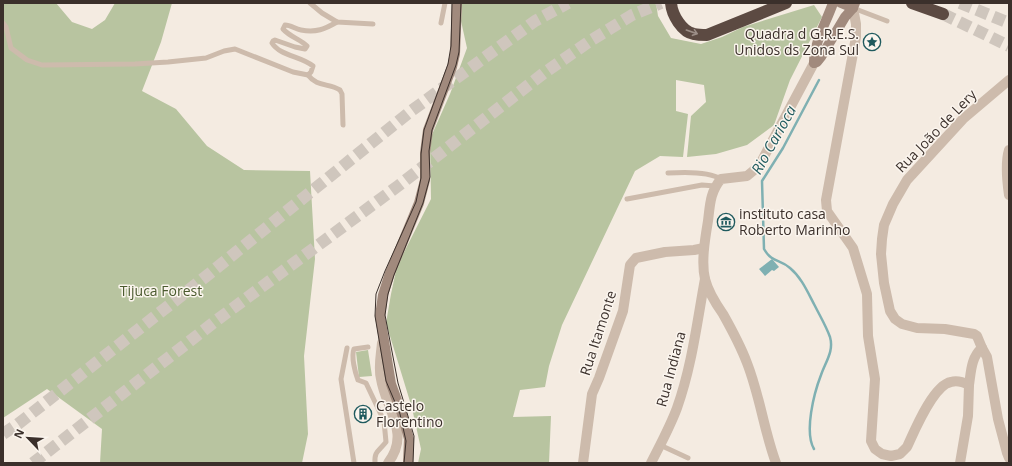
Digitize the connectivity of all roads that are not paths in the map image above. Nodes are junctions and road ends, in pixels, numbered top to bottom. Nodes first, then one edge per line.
1 (310, 3) edge
2 (445, 3) edge
3 (457, 3) edge
4 (671, 3) edge
5 (786, 3) edge
6 (842, 3) edge
7 (912, 3) edge
8 (854, 6) edge
9 (832, 7) edge
10 (943, 14) tunnel mouth
11 (845, 17) junction
12 (887, 21) dead end
13 (337, 22) junction
14 (3, 23) edge
15 (441, 23) dead end
16 (373, 24) dead end
17 (814, 63) junction
18 (308, 75) junction
19 (1009, 80) edge
20 (343, 125) dead end
21 (1009, 150) edge
22 (668, 173) dead end
23 (718, 182) junction
24 (1009, 195) edge
25 (627, 199) dead end
26 (704, 248) junction
27 (705, 279) junction
28 (383, 335) junction
29 (368, 347) dead end
30 (347, 348) dead end
31 (982, 348) junction
32 (969, 385) junction
33 (660, 445) junction
34 (688, 458) dead end
35 (1009, 458) edge
36 (354, 463) edge
37 (375, 463) edge
38 (388, 463) edge
39 (408, 463) edge
40 (583, 463) edge
41 (651, 463) edge
42 (776, 463) edge
43 (960, 463) edge

1 - 13 lane
2 - 15 lane
3 - 28 street
4 -> 5 highway
6 - 8 street
7 - 10 highway
8 - 11 street
8 - 12 lane
8 - 32 street
9 - 11 street
9 - 17 street
11 - 17 street
13 - 16 lane
13 - 18 lane
14 - 18 lane
17 - 23 street
18 - 20 lane
19 - 31 street, Rua João de Lery
21 - 24 street
22 - 23 lane
23 - 25 lane
23 - 26 street
26 - 27 street
26 - 40 street, Rua Itamonte
27 - 33 street, Rua Indiana
27 - 42 street
28 - 38 street
28 - 39 street
29 - 37 lane
30 - 36 lane
31 - 32 street
31 - 35 street
32 - 43 street
33 - 34 lane
33 - 41 street, Rua Indiana

